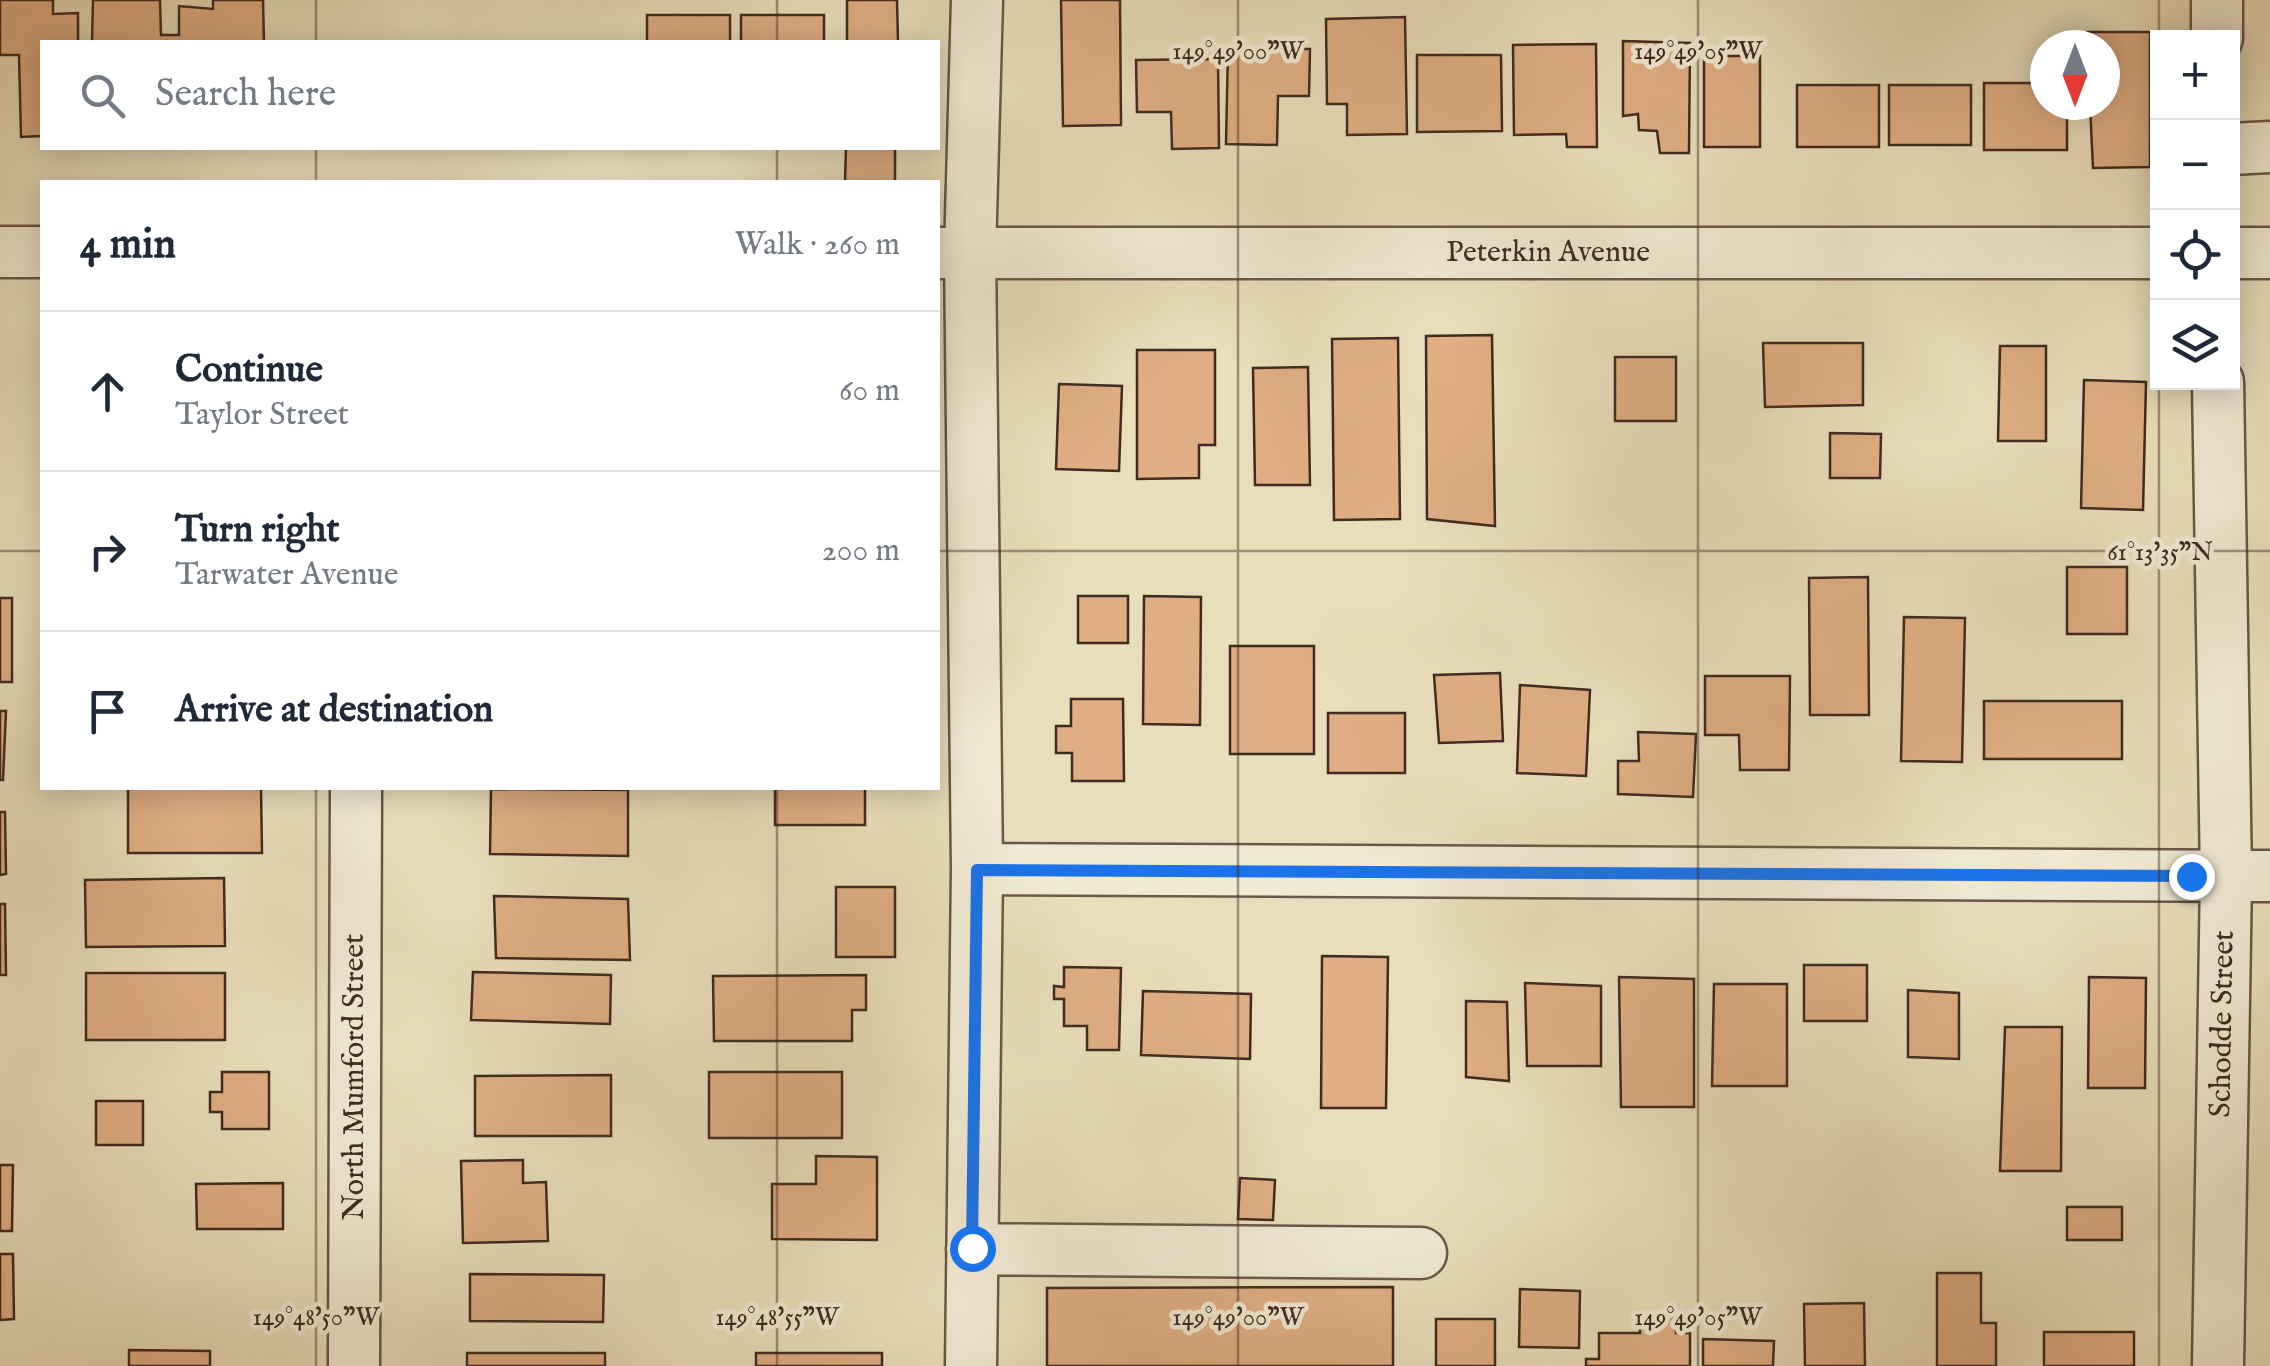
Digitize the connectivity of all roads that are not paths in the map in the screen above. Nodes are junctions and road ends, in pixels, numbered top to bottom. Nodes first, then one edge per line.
1 (977, 0) edge
2 (2217, 0) edge
3 (2216, 30) edge
4 (2270, 147) edge
5 (2240, 148) edge
6 (0, 252) edge
7 (40, 252) edge
8 (954, 253) edge
9 (2150, 254) edge
10 (2240, 254) edge
11 (2270, 254) edge
12 (2218, 390) edge
13 (356, 790) edge
14 (977, 870) junction
15 (2248, 876) edge
16 (972, 1248) junction
17 (1421, 1253) dead end
18 (354, 1366) edge
19 (971, 1366) edge
20 (2218, 1366) edge

1 - 8 street
2 - 3 street
4 - 5 street
6 - 7 street
8 - 9 street, Peterkin Avenue
8 - 14 street
10 - 11 street
12 - 15 street, Schodde Street
13 - 18 street, North Mumford Street
14 - 15 street
14 - 16 street
15 - 20 street, Schodde Street
16 - 17 street
16 - 19 street

